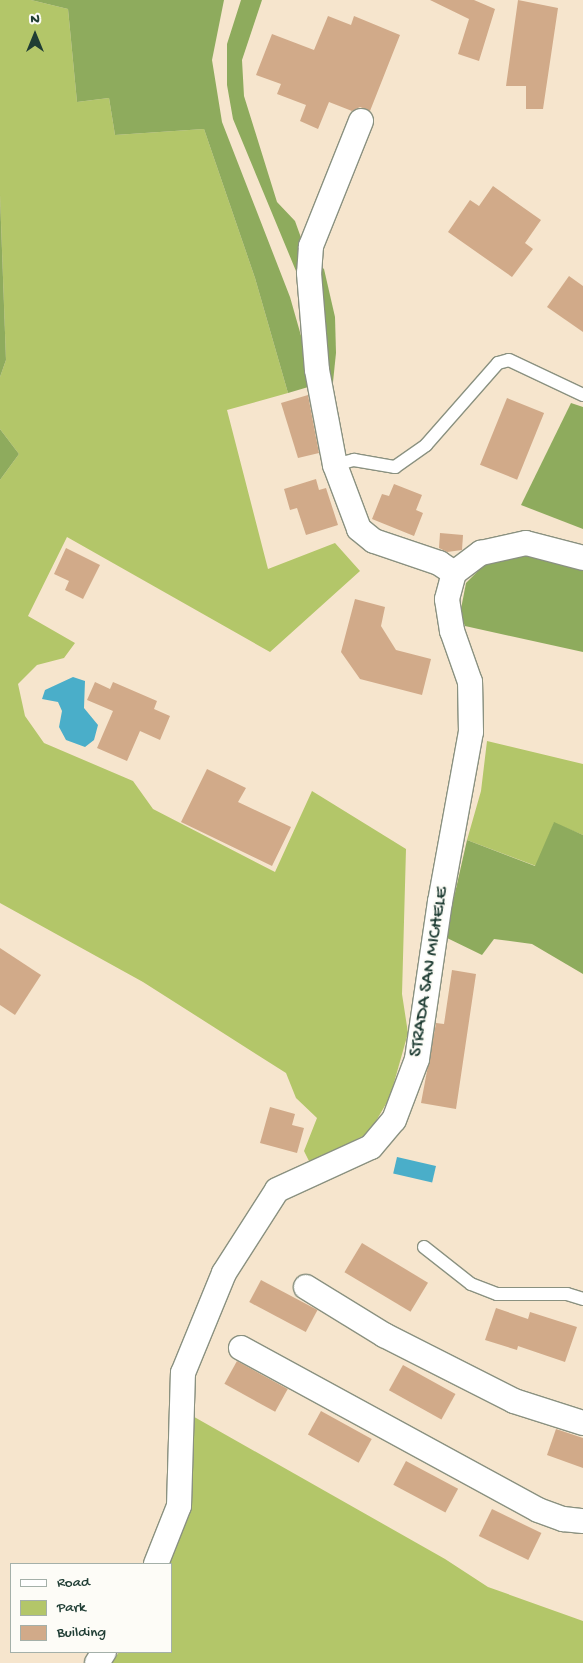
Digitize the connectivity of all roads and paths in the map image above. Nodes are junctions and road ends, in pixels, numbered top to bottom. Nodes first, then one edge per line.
1 (361, 121) dead end
2 (583, 395) edge
3 (335, 465) junction
4 (583, 558) edge
5 (454, 574) junction
6 (424, 1247) dead end
7 (306, 1287) dead end
8 (583, 1299) edge
9 (241, 1348) dead end
10 (583, 1423) edge
11 (583, 1521) edge
12 (156, 1563) edge

1 - 3 street
2 - 3 lane
3 - 5 street
4 - 5 street
5 - 12 street, STRADA SAN MICHELE
6 - 8 lane
7 - 10 street
9 - 11 street

